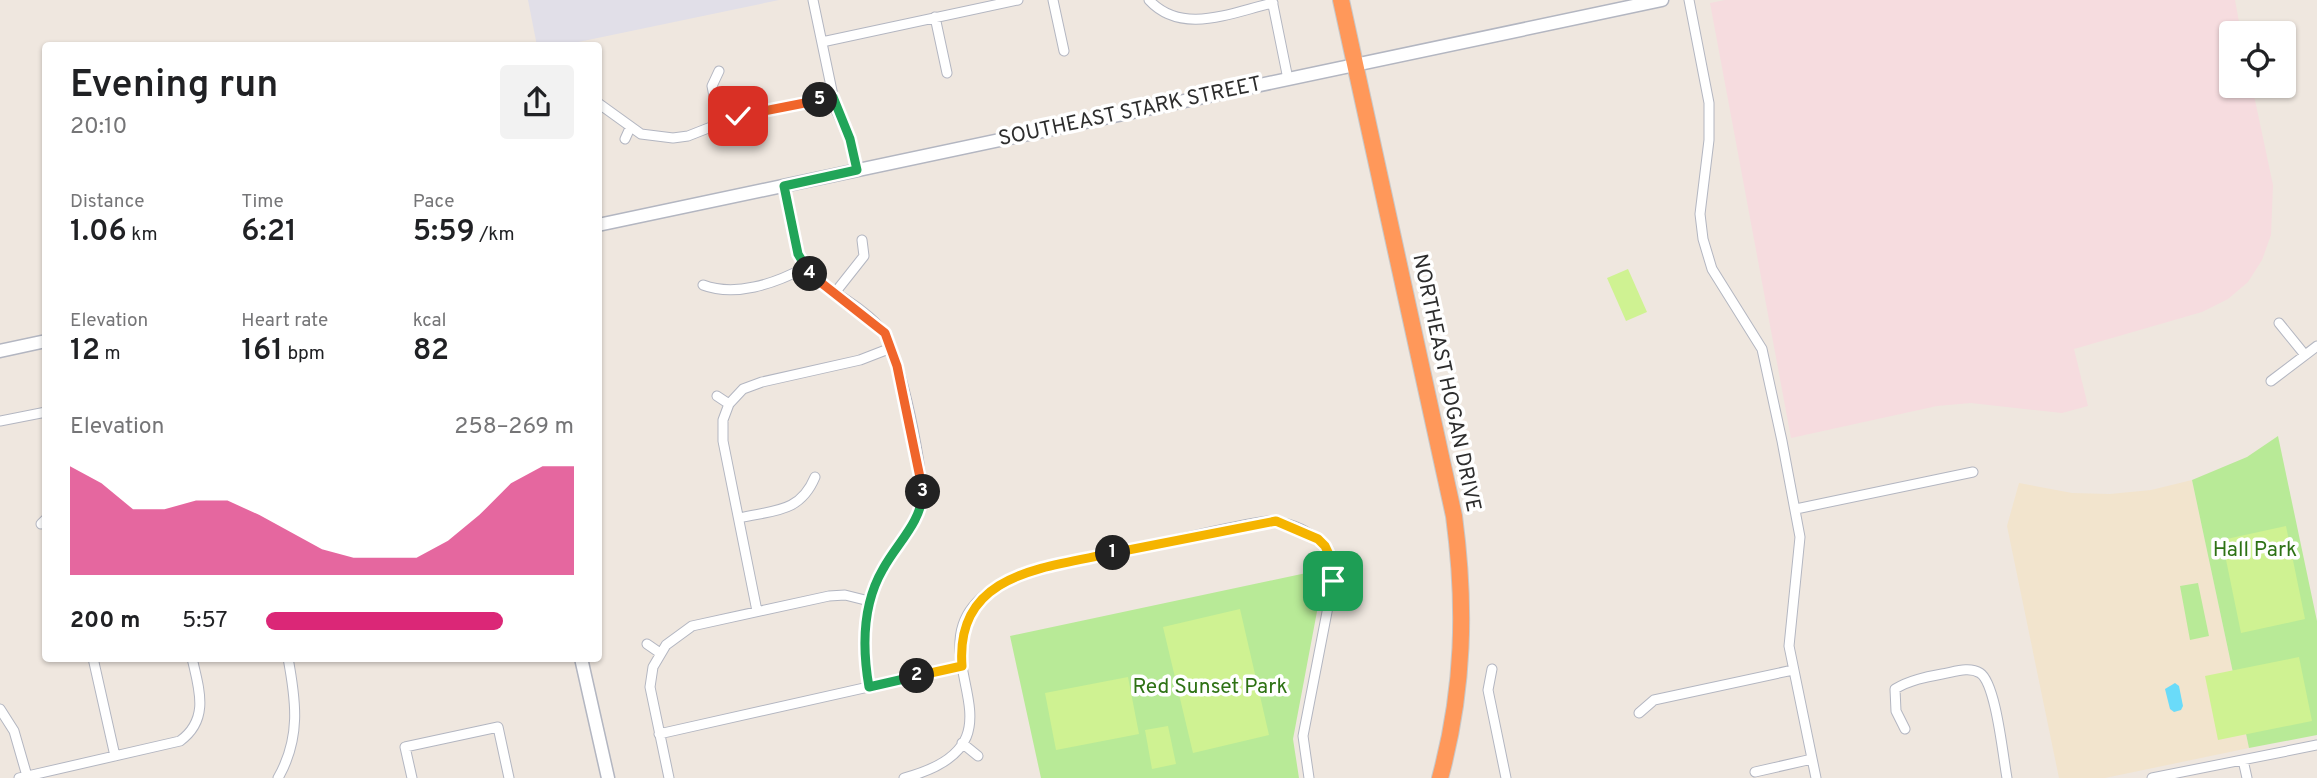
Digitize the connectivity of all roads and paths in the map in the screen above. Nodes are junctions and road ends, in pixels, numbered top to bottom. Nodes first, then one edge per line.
1 (813, 0) edge
2 (1018, 0) edge
3 (1053, 0) edge
4 (1149, 0) edge
5 (1341, 0) edge
6 (1662, 0) edge
7 (1689, 0) edge
8 (1272, 2) edge
9 (935, 17) junction
10 (822, 41) junction
11 (1064, 51) dead end
12 (1356, 65) junction
13 (719, 71) dead end
14 (947, 73) dead end
15 (1288, 79) junction
16 (833, 97) junction
17 (602, 106) edge
18 (719, 122) junction
19 (630, 128) junction
20 (625, 139) dead end
21 (857, 170) junction
22 (784, 186) junction
23 (602, 224) edge
24 (862, 240) dead end
25 (804, 268) junction
26 (703, 285) dead end
27 (835, 294) junction
28 (2279, 323) dead end
29 (42, 342) edge
30 (2317, 346) edge
31 (891, 348) junction
32 (0, 351) edge
33 (2305, 355) junction
34 (2270, 381) dead end
35 (717, 396) dead end
36 (729, 404) junction
37 (42, 413) edge
38 (0, 421) edge
39 (1973, 472) dead end
40 (815, 477) dead end
41 (1796, 509) junction
42 (739, 518) junction
43 (869, 601) junction
44 (757, 611) junction
45 (647, 644) dead end
46 (660, 653) junction
47 (94, 662) edge
48 (193, 662) edge
49 (289, 662) edge
50 (582, 662) edge
51 (962, 666) junction
52 (1492, 669) dead end
53 (1793, 670) junction
54 (869, 687) junction
55 (0, 709) edge
56 (1639, 713) dead end
57 (1905, 729) dead end
58 (659, 734) junction
59 (962, 743) junction
60 (2317, 745) edge
61 (978, 755) dead end
62 (115, 756) junction
63 (1812, 759) junction
64 (2243, 760) junction
65 (1755, 772) dead end
66 (23, 777) edge
67 (278, 778) edge
68 (412, 778) edge
69 (509, 778) edge
70 (608, 778) edge
71 (669, 778) edge
72 (904, 778) edge
73 (1309, 778) edge
74 (1440, 778) edge
75 (1506, 778) edge
76 (1816, 778) edge
77 (2007, 778) edge
78 (2152, 778) edge
79 (2247, 778) edge

1 - 10 street
2 - 9 street
3 - 11 street
4 - 8 street
5 - 12 highway, NORTHEAST HOGAN DRIVE
6 - 12 main road, SOUTHEAST STARK STREET
7 - 41 street
8 - 15 street
9 - 10 street
9 - 14 street
10 - 16 street
12 - 15 main road, SOUTHEAST STARK STREET
12 - 74 highway, NORTHEAST HOGAN DRIVE
13 - 18 street
15 - 21 main road, SOUTHEAST STARK STREET
16 - 18 street
16 - 21 street
17 - 19 street
18 - 19 street
19 - 20 street
21 - 22 main road, SOUTHEAST STARK STREET
22 - 23 main road, SOUTHEAST STARK STREET
22 - 25 street
24 - 27 street
25 - 26 street
25 - 27 street
27 - 31 street
28 - 33 street
29 - 32 main road
30 - 33 street
31 - 36 street
31 - 43 street
33 - 34 street
35 - 36 street
36 - 42 street
37 - 38 street
39 - 41 street
40 - 42 street
41 - 53 street
42 - 44 street
43 - 44 street
43 - 54 street
44 - 46 street
45 - 46 street
46 - 58 street
47 - 62 street
48 - 62 street
49 - 67 street
50 - 70 main road
51 - 54 street
51 - 59 street
51 - 73 street
52 - 75 street
53 - 56 street
53 - 63 street
54 - 58 street
55 - 66 street
57 - 77 street
58 - 71 street
59 - 61 street
59 - 72 street
60 - 64 street
62 - 66 street
63 - 65 street
63 - 76 street
64 - 78 street
64 - 79 street
68 - 69 street

